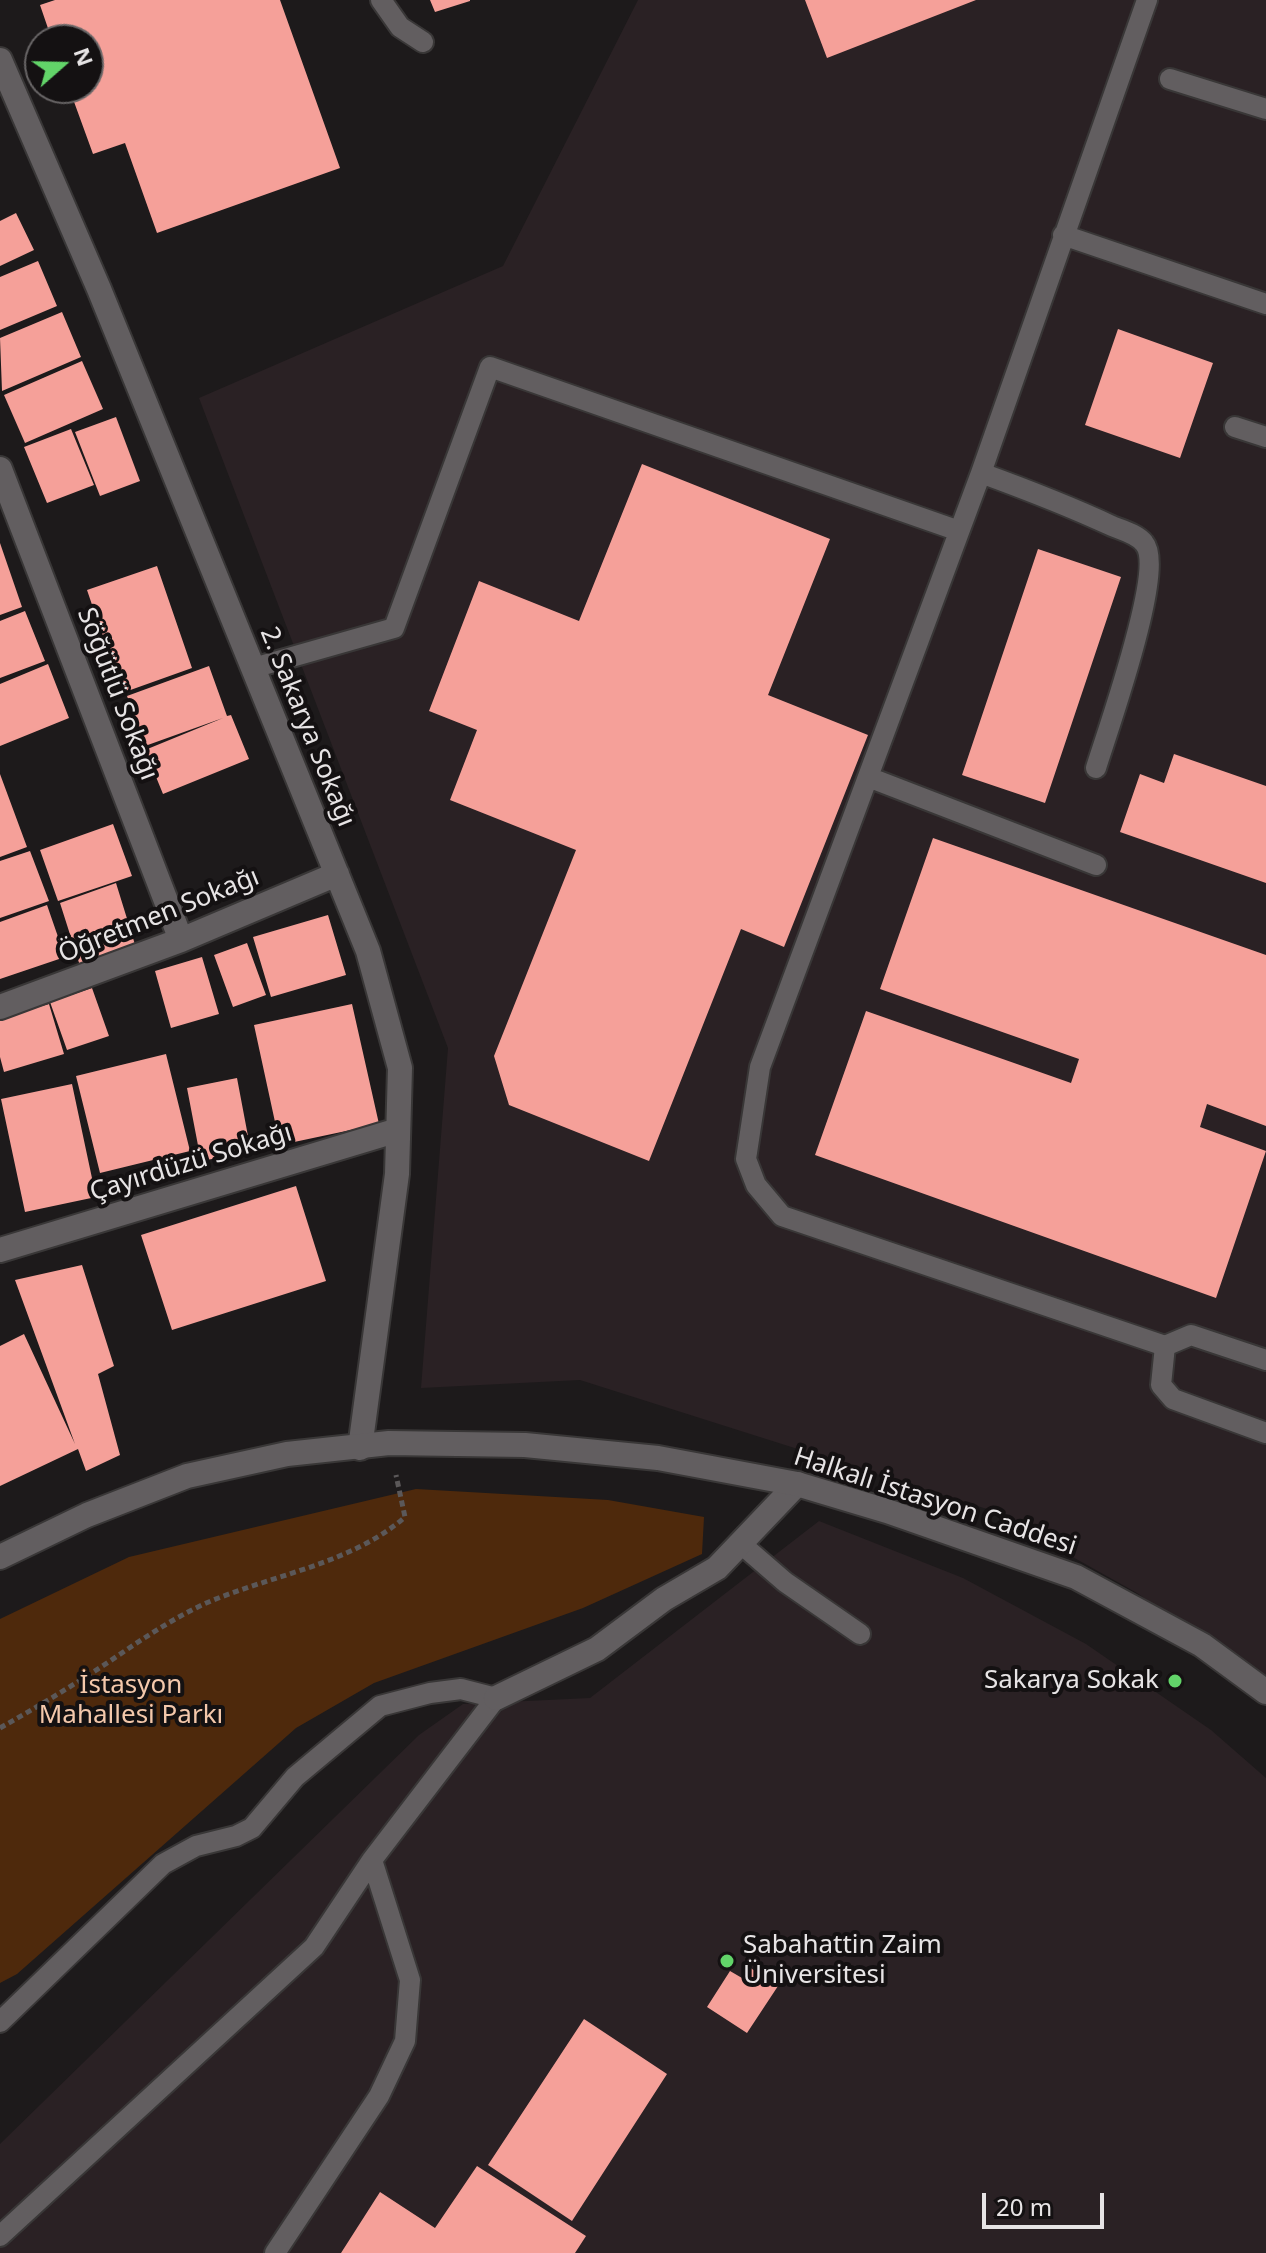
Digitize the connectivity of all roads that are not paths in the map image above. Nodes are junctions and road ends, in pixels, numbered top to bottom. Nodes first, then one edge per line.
1 (381, 0) edge
2 (1147, 0) edge
3 (423, 42) dead end
4 (0, 60) edge
5 (1170, 79) dead end
6 (1266, 109) edge
7 (1063, 235) junction
8 (1266, 304) edge
9 (1235, 427) dead end
10 (1266, 437) edge
11 (0, 469) edge
12 (981, 473) junction
13 (959, 531) junction
14 (253, 668) junction
15 (1096, 768) dead end
16 (868, 777) junction
17 (1096, 865) dead end
18 (337, 874) junction
19 (181, 940) junction
20 (0, 1007) edge
21 (398, 1130) junction
22 (0, 1250) edge
23 (1165, 1346) junction
24 (1266, 1360) edge
25 (1266, 1433) edge
26 (360, 1448) junction
27 (797, 1484) junction
28 (740, 1543) junction
29 (0, 1557) edge
30 (860, 1634) dead end
31 (1266, 1692) edge
32 (496, 1698) junction
33 (372, 1860) junction
34 (0, 2022) edge
35 (0, 2236) edge
36 (275, 2253) edge

1 - 3 lane
2 - 7 lane
4 - 14 street, 2. Sakarya Sokağı
5 - 6 lane
7 - 8 lane
7 - 12 lane
9 - 10 lane
11 - 19 street, Söğütlü Sokağı
12 - 13 lane
12 - 15 lane
13 - 14 lane
13 - 16 lane
14 - 18 street, 2. Sakarya Sokağı
16 - 17 lane
16 - 23 lane
18 - 19 street, Öğretmen Sokağı
18 - 21 street, 2. Sakarya Sokağı
19 - 20 street, Öğretmen Sokağı
21 - 22 street, Çayırdüzü Sokağı
21 - 26 street, 2. Sakarya Sokağı
23 - 24 lane
23 - 25 lane
26 - 27 street, Halkalı İstasyon Caddesi
26 - 29 street, Halkalı İstasyon Caddesi
27 - 28 street
27 - 31 street, Halkalı İstasyon Caddesi
28 - 30 lane
28 - 32 street
32 - 33 lane
32 - 34 lane
33 - 35 lane
33 - 36 lane

